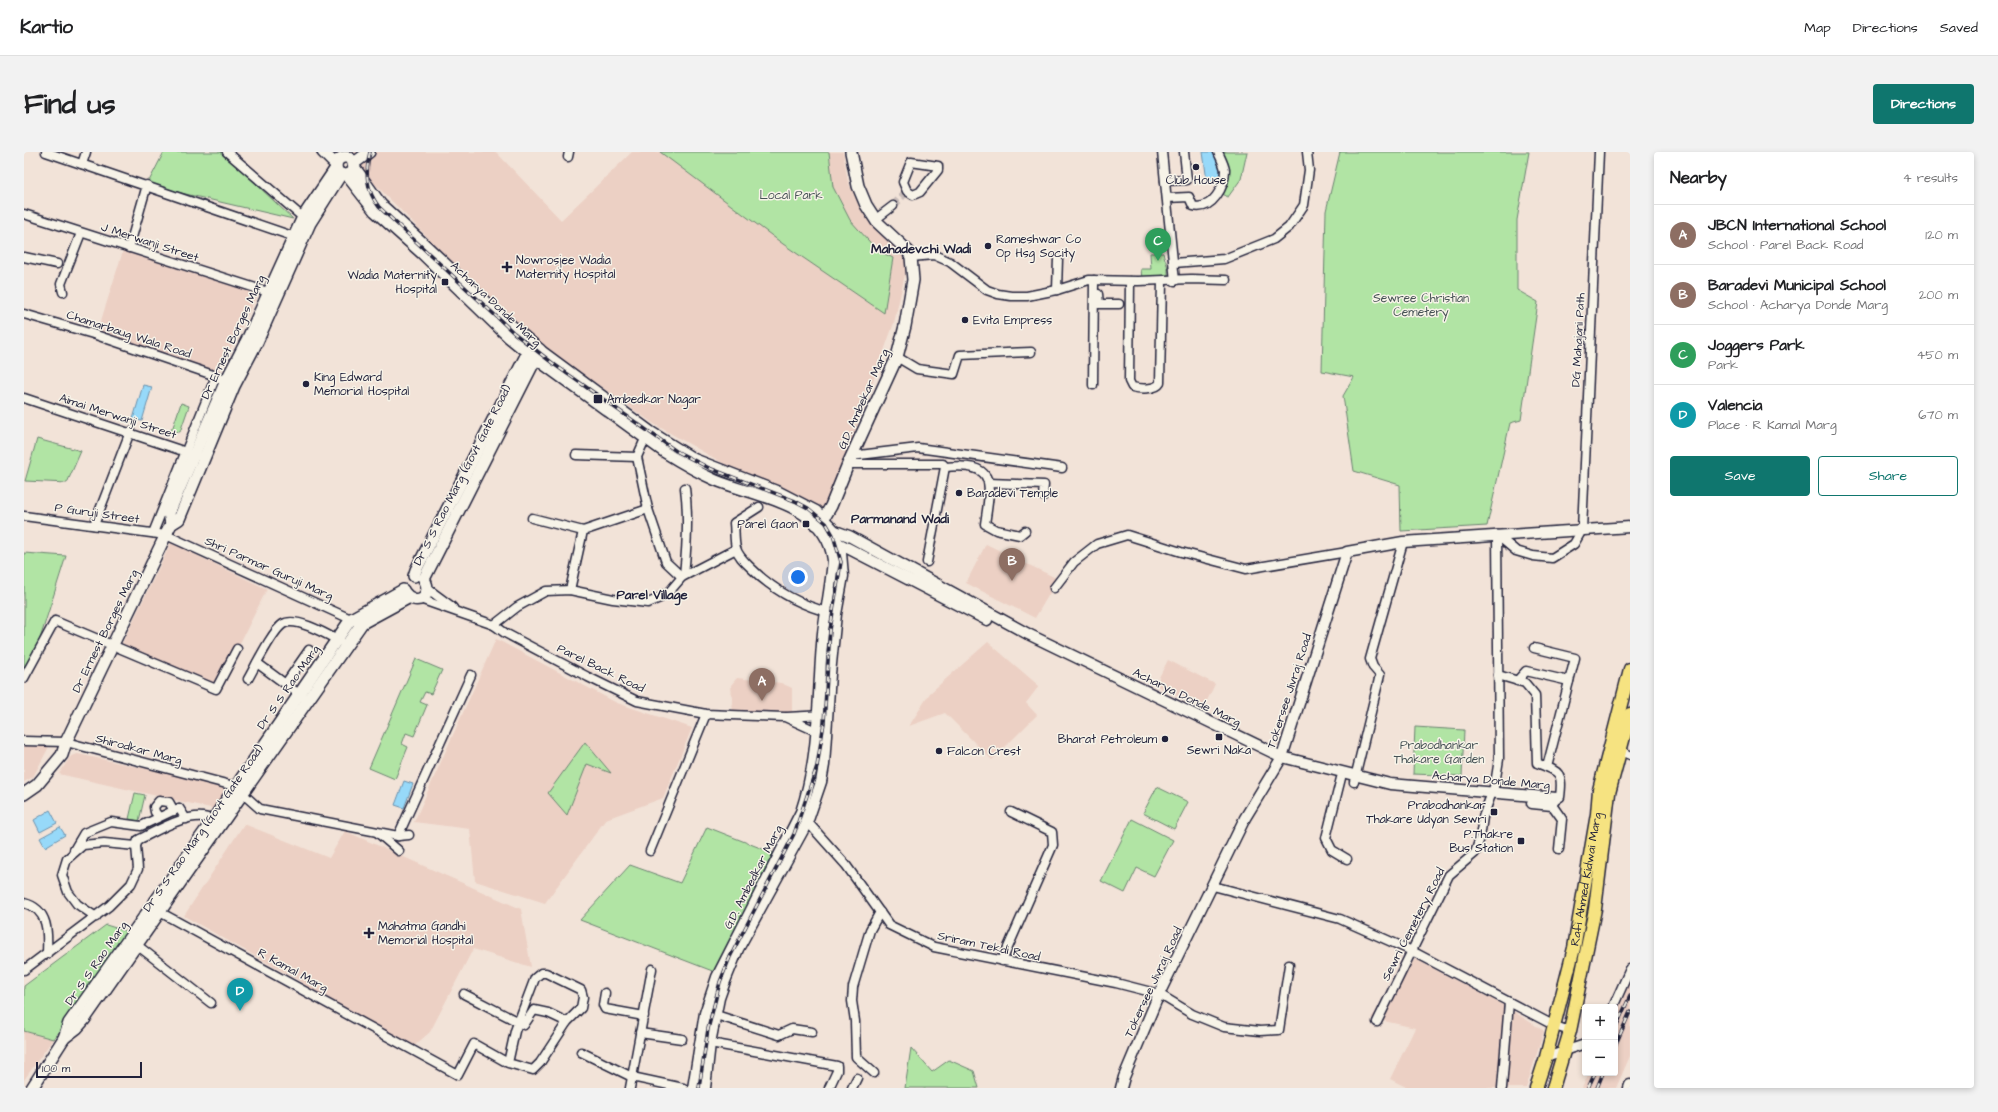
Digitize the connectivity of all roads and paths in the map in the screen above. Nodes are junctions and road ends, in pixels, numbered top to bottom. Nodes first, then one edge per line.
1 (46, 152) edge
2 (86, 152) edge
3 (227, 152) edge
4 (323, 152) edge
5 (369, 152) edge
6 (851, 152) edge
7 (1162, 152) edge
8 (1184, 152) edge
9 (1218, 152) edge
10 (1307, 152) edge
11 (1599, 152) edge
12 (345, 163) edge
13 (82, 164) junction
14 (1165, 181) junction
15 (146, 185) junction
16 (908, 191) joint
17 (1167, 198) junction
18 (893, 206) tunnel mouth
19 (24, 214) edge
20 (876, 219) junction
21 (306, 220) junction
22 (81, 232) junction
23 (298, 238) junction
24 (129, 248) junction
25 (24, 257) edge
26 (912, 257) junction
27 (1058, 258) dead end
28 (1174, 263) junction
29 (57, 264) dead end
30 (281, 276) junction
31 (1226, 280) dead end
32 (1099, 281) junction
33 (1130, 281) junction
34 (1162, 281) junction
35 (1175, 281) junction
36 (1117, 284) dead end
37 (1057, 290) junction
38 (63, 292) dead end
39 (268, 292) junction
40 (1096, 300) junction
41 (1119, 304) dead end
42 (24, 314) edge
43 (252, 340) junction
44 (534, 351) junction
45 (1031, 352) dead end
46 (897, 357) junction
47 (216, 376) junction
48 (229, 384) junction
49 (1093, 385) dead end
50 (24, 398) edge
51 (631, 423) junction
52 (130, 432) junction
53 (645, 439) junction
54 (194, 454) junction
55 (576, 454) dead end
56 (637, 457) junction
57 (850, 460) junction
58 (945, 467) junction
59 (1062, 468) dead end
60 (989, 483) junction
61 (686, 488) dead end
62 (757, 489) junction
63 (1043, 496) dead end
64 (759, 507) dead end
65 (648, 509) junction
66 (24, 516) edge
67 (532, 518) dead end
68 (819, 524) junction
69 (94, 525) junction
70 (1630, 527) edge
71 (833, 530) junction
72 (1582, 530) junction
73 (584, 531) junction
74 (1025, 531) dead end
75 (154, 534) junction
76 (166, 535) junction
77 (1497, 536) junction
78 (833, 541) junction
79 (1403, 542) junction
80 (736, 549) junction
81 (1347, 552) junction
82 (927, 562) dead end
83 (683, 576) junction
84 (422, 581) junction
85 (1054, 588) dead end
86 (570, 590) junction
87 (410, 596) junction
88 (453, 609) junction
89 (831, 613) junction
90 (356, 621) junction
91 (494, 625) junction
92 (336, 639) junction
93 (347, 645) junction
94 (113, 646) junction
95 (1534, 648) dead end
96 (237, 649) dead end
97 (309, 650) dead end
98 (257, 663) junction
99 (1630, 668) edge
100 (471, 675) dead end
101 (1498, 676) junction
102 (24, 678) edge
103 (248, 679) dead end
104 (1518, 681) junction
105 (1569, 681) junction
106 (286, 683) junction
107 (303, 697) junction
108 (706, 714) junction
109 (1630, 714) edge
110 (823, 715) junction
111 (785, 717) junction
112 (1200, 720) junction
113 (818, 732) junction
114 (24, 741) edge
115 (65, 746) junction
116 (1625, 753) edge
117 (1280, 760) junction
118 (1547, 767) junction
119 (1341, 778) junction
120 (1355, 778) junction
121 (234, 786) junction
122 (24, 787) edge
123 (244, 793) junction
124 (24, 794) edge
125 (1491, 796) junction
126 (1556, 800) junction
127 (174, 811) junction
128 (800, 812) junction
129 (1011, 812) dead end
130 (159, 817) junction
131 (190, 818) junction
132 (807, 823) junction
133 (210, 824) junction
134 (378, 832) junction
135 (409, 835) dead end
136 (398, 836) junction
137 (136, 846) junction
138 (1559, 849) dead end
139 (399, 851) dead end
140 (650, 851) dead end
141 (70, 856) junction
142 (1347, 859) dead end
143 (1213, 886) junction
144 (24, 903) edge
145 (155, 910) junction
146 (880, 912) junction
147 (96, 917) junction
148 (137, 945) junction
149 (1412, 951) junction
150 (47, 954) junction
151 (729, 961) junction
152 (1002, 961) junction
153 (1289, 965) dead end
154 (25, 968) edge
155 (652, 969) dead end
156 (1630, 969) edge
157 (605, 993) dead end
158 (464, 994) dead end
159 (1159, 994) junction
160 (1509, 1002) junction
161 (211, 1003) dead end
162 (1614, 1004) edge
163 (716, 1014) junction
164 (644, 1016) junction
165 (518, 1022) junction
166 (567, 1022) junction
167 (1377, 1022) dead end
168 (1555, 1026) junction
169 (1570, 1031) junction
170 (812, 1032) dead end
171 (640, 1033) junction
172 (64, 1038) junction
173 (682, 1039) dead end
174 (710, 1043) junction
175 (1582, 1045) edge
176 (581, 1052) dead end
177 (1564, 1052) junction
178 (1546, 1058) junction
179 (508, 1063) junction
180 (874, 1073) dead end
181 (632, 1077) junction
182 (857, 1078) dead end
183 (1630, 1085) edge
184 (32, 1088) edge
185 (630, 1088) edge
186 (683, 1088) edge
187 (693, 1088) edge
188 (705, 1088) edge
189 (829, 1088) edge
190 (852, 1088) edge
191 (1121, 1088) edge
192 (1502, 1088) edge
193 (1536, 1088) edge
194 (1553, 1088) edge
195 (1629, 1088) edge

1 - 13 street
2 - 13 street
3 - 21 street
4 - 12 main road, Acharya Donde Marg
5 - 12 main road, Dr Ernest Borges Marg
6 - 20 main road
7 - 14 street
8 - 14 street
9 - 17 street
10 - 28 street
11 - 72 street, DG Mahajani Path
12 - 21 main road, Dr Ernest Borges Marg
12 - 44 main road, Acharya Donde Marg
13 - 15 street
14 - 17 street
15 - 23 street
15 - 24 street
16 - 16 street
17 - 28 street
18 - 20 street
19 - 22 street, J Merwanji Street
20 - 26 main road
21 - 23 main road, Dr Ernest Borges Marg
22 - 24 street, J Merwanji Street
22 - 38 street
23 - 30 main road, Dr Ernest Borges Marg
24 - 39 street, J Merwanji Street
25 - 29 street
26 - 37 street
26 - 46 main road, G.D. Ambekar Marg
27 - 37 street
28 - 35 street
30 - 39 main road, Dr Ernest Borges Marg
30 - 43 main road, Dr Ernest Borges Marg
31 - 35 street
32 - 33 street
32 - 36 street
32 - 37 street
32 - 40 street
33 - 34 street
33 - 34 street
34 - 35 street
39 - 43 main road, Dr Ernest Borges Marg
40 - 41 street
40 - 49 street
42 - 47 street, Chamarbaug Wala Road
43 - 48 main road, Dr Ernest Borges Marg
44 - 51 street, Acharya Donde Marg
44 - 84 main road
45 - 46 street
46 - 57 main road, G.D. Ambekar Marg
47 - 48 street, Chamarbaug Wala Road
47 - 54 street
48 - 54 main road, Dr Ernest Borges Marg
50 - 52 street, Aimai Merwanji Street
51 - 53 street, Acharya Donde Marg
51 - 62 street, Acharya Donde Marg
52 - 54 street, Aimai Merwanji Street
52 - 69 street
53 - 56 street
53 - 62 street, Acharya Donde Marg
54 - 75 street
54 - 76 main road, Dr Ernest Borges Marg
55 - 56 street
56 - 65 street
57 - 58 street
57 - 59 street
57 - 68 main road, G.D. Ambekar Marg
58 - 60 street
58 - 82 street
60 - 63 street
60 - 74 street
61 - 83 street
62 - 68 street, Acharya Donde Marg
64 - 80 street
65 - 73 street
65 - 83 street
66 - 69 street, P Guruji Street
67 - 73 street
68 - 71 street, Acharya Donde Marg
68 - 78 street, Acharya Donde Marg
69 - 75 street, P Guruji Street
70 - 72 street
71 - 78 street, Acharya Donde Marg
71 - 112 street, Acharya Donde Marg
72 - 77 street
72 - 77 street
73 - 86 street
75 - 76 street, P Guruji Street
76 - 90 street, Shri Parmar Guruji Marg
76 - 94 main road, Dr Ernest Borges Marg
77 - 79 street
77 - 101 street, Sewri Cemetery Road
78 - 89 street, Acharya Donde Marg
78 - 112 street, Acharya Donde Marg
79 - 81 street
79 - 120 street
80 - 83 street
80 - 89 street
81 - 85 street
81 - 117 street, Tokersee Jivraj Road
83 - 86 street
84 - 87 main road
84 - 87 main road, Dr S S Rao Marg (Govt Gate Road)
84 - 88 street, Parel Back Road
86 - 91 street
87 - 88 street, Parel Back Road
87 - 90 main road, Dr S S Rao Marg (Govt Gate Road)
88 - 91 street, Parel Back Road
89 - 110 street
90 - 92 main road, Dr S S Rao Marg
90 - 93 main road, Dr S S Rao Marg (Govt Gate Road)
91 - 108 street, Parel Back Road
92 - 93 street
92 - 98 street
92 - 107 main road, Dr S S Rao Marg
93 - 107 main road, Dr S S Rao Marg (Govt Gate Road)
94 - 96 street
94 - 102 street
94 - 115 main road, Dr Ernest Borges Marg
95 - 105 street
97 - 106 street
98 - 103 street
98 - 106 street
99 - 168 main road, Rafi Ahmed Kidwai Marg
100 - 136 street
101 - 104 street
101 - 125 street, Sewri Cemetery Road
104 - 105 street
104 - 118 street
105 - 118 street
106 - 107 street
107 - 121 main road, Dr S S Rao Marg
107 - 123 main road, Dr S S Rao Marg (Govt Gate Road)
108 - 111 street, Parel Back Road
108 - 140 street
109 - 116 main road
110 - 111 street
110 - 113 street, G.D. Ambedkar Marg
110 - 132 street
111 - 113 street, Parel Back Road
112 - 117 street, Acharya Donde Marg
113 - 128 street, G.D. Ambedkar Marg
114 - 115 street, Shirodkar Marg
115 - 121 street, Shirodkar Marg
115 - 122 main road, Dr Ernest Borges Marg
115 - 124 main road, Dr Ernest Borges Marg
116 - 169 main road
117 - 119 street, Acharya Donde Marg
117 - 120 street, Acharya Donde Marg
117 - 143 street, Tokersee Jivraj Road
118 - 126 street
119 - 120 street, Acharya Donde Marg
119 - 142 street
120 - 125 street, Acharya Donde Marg
121 - 123 street, Shirodkar Marg
121 - 133 main road, Dr S S Rao Marg
123 - 134 street, Shirodkar Marg
123 - 145 main road, Dr S S Rao Marg (Govt Gate Road)
125 - 126 street, Acharya Donde Marg
125 - 149 street, Sewri Cemetery Road
126 - 138 street
127 - 130 street
127 - 130 street
127 - 131 street
128 - 132 street, Sriram Tekdi Road
128 - 151 street, G.D. Ambedkar Marg
129 - 152 street
130 - 141 street
131 - 133 street
131 - 137 street
132 - 146 street, Sriram Tekdi Road
132 - 151 street
133 - 145 main road, Dr S S Rao Marg
134 - 136 street, Shirodkar Marg
134 - 139 street
135 - 136 street, Shirodkar Marg
137 - 141 street
137 - 147 street
141 - 147 street
143 - 149 street
143 - 159 street, Tokersee Jivraj Road
144 - 150 street
145 - 148 main road, Dr S S Rao Marg (Govt Gate Road)
145 - 172 main road, Dr S S Rao Marg
145 - 179 street, R Kamal Marg
146 - 152 street, Sriram Tekdi Road
146 - 180 street
147 - 150 street
148 - 161 street
148 - 172 main road, Dr S S Rao Marg (Govt Gate Road)
149 - 160 street
149 - 167 street, Sewri Cemetery Road
150 - 154 street
151 - 163 street
151 - 187 street, G.D. Ambedkar Marg
152 - 159 street, Sriram Tekdi Road
153 - 159 street, Sriram Tekdi Road
155 - 164 street
156 - 162 street
157 - 164 street
158 - 165 street
159 - 191 street, Tokersee Jivraj Road
160 - 168 street
160 - 192 street
163 - 170 street
163 - 174 street
164 - 171 street
165 - 166 street
165 - 166 street
165 - 179 street
166 - 179 street
168 - 169 street
168 - 178 main road, Rafi Ahmed Kidwai Marg
169 - 177 main road
171 - 173 street
171 - 181 street
172 - 184 main road, Dr S S Rao Marg (Govt Gate Road)
174 - 188 street
174 - 189 street
175 - 177 street
176 - 181 street
177 - 178 street
177 - 194 main road
178 - 193 main road, Rafi Ahmed Kidwai Marg
181 - 185 street
181 - 186 street
182 - 190 street
183 - 195 street

